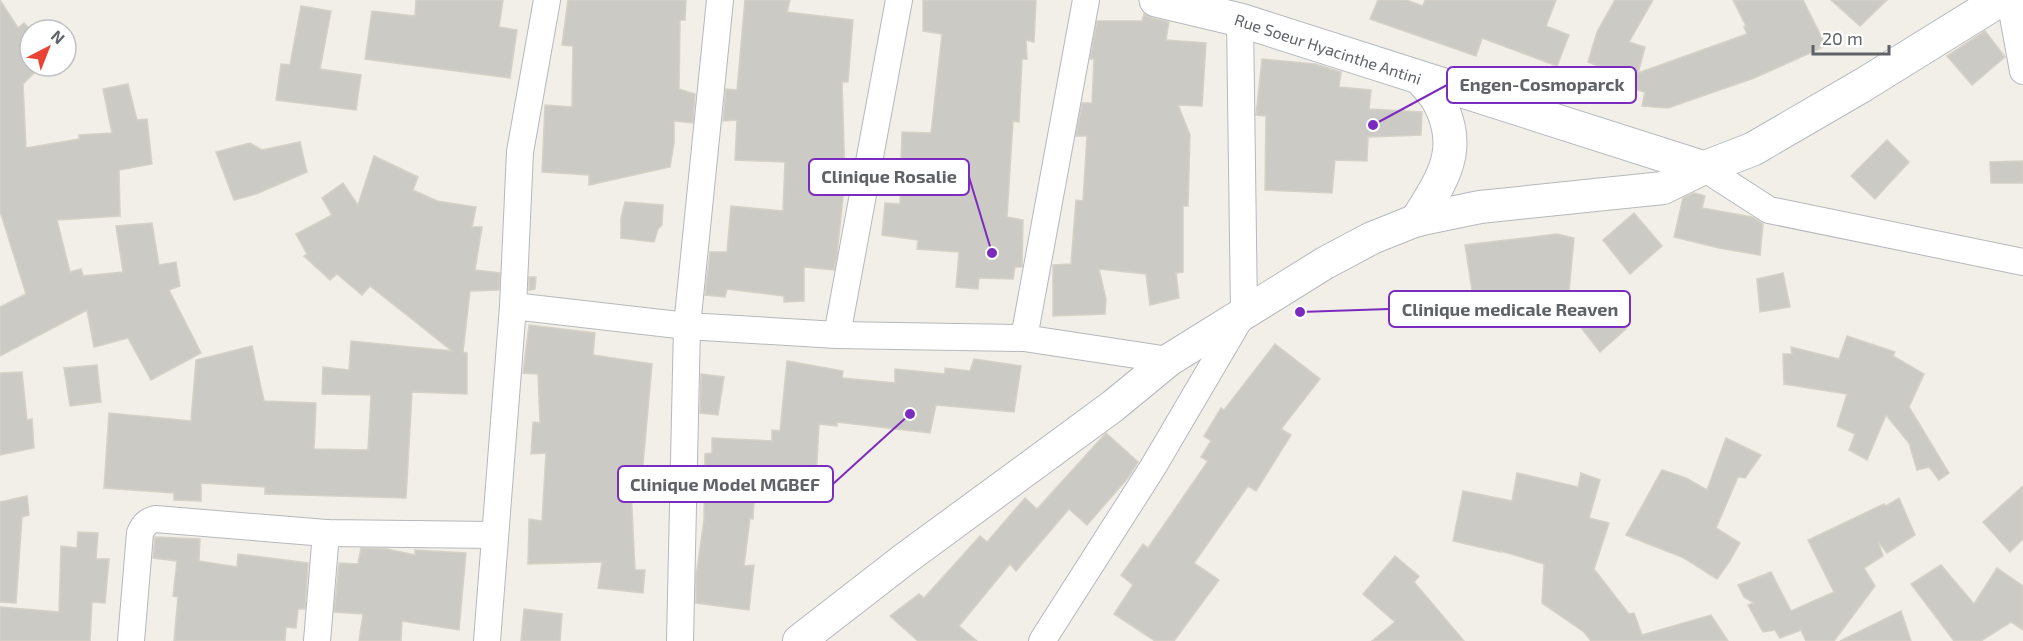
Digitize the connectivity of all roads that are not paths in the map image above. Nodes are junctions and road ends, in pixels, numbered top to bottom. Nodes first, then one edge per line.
1 (547, 0) edge
2 (720, 0) edge
3 (899, 0) edge
4 (1086, 0) edge
5 (1156, 0) edge
6 (2000, 0) edge
7 (2010, 0) edge
8 (1240, 20) junction
9 (2023, 70) edge
10 (1421, 79) junction
11 (1704, 168) junction
12 (1417, 220) junction
13 (2023, 262) edge
14 (513, 306) junction
15 (1244, 312) junction
16 (687, 326) junction
17 (837, 335) junction
18 (1024, 338) junction
19 (1169, 360) junction
20 (326, 533) junction
21 (494, 535) junction
22 (131, 641) edge
23 (317, 641) edge
24 (487, 641) edge
25 (680, 641) edge
26 (800, 641) edge
27 (1042, 641) edge

1 - 14 street
2 - 16 street
3 - 17 street
4 - 18 street
5 - 8 main road, Rue Soeur Hyacinthe Antini
6 - 11 main road
7 - 9 street
8 - 10 main road, Rue Soeur Hyacinthe Antini
8 - 15 street
10 - 11 main road, Rue Soeur Hyacinthe Antini
10 - 12 main road
11 - 12 street
11 - 13 street
12 - 15 street
14 - 16 street
14 - 21 street
15 - 19 street
15 - 27 street
16 - 17 street
16 - 25 street
17 - 18 street
18 - 19 street
19 - 26 street
20 - 21 street
20 - 22 street
20 - 23 street
21 - 24 street

